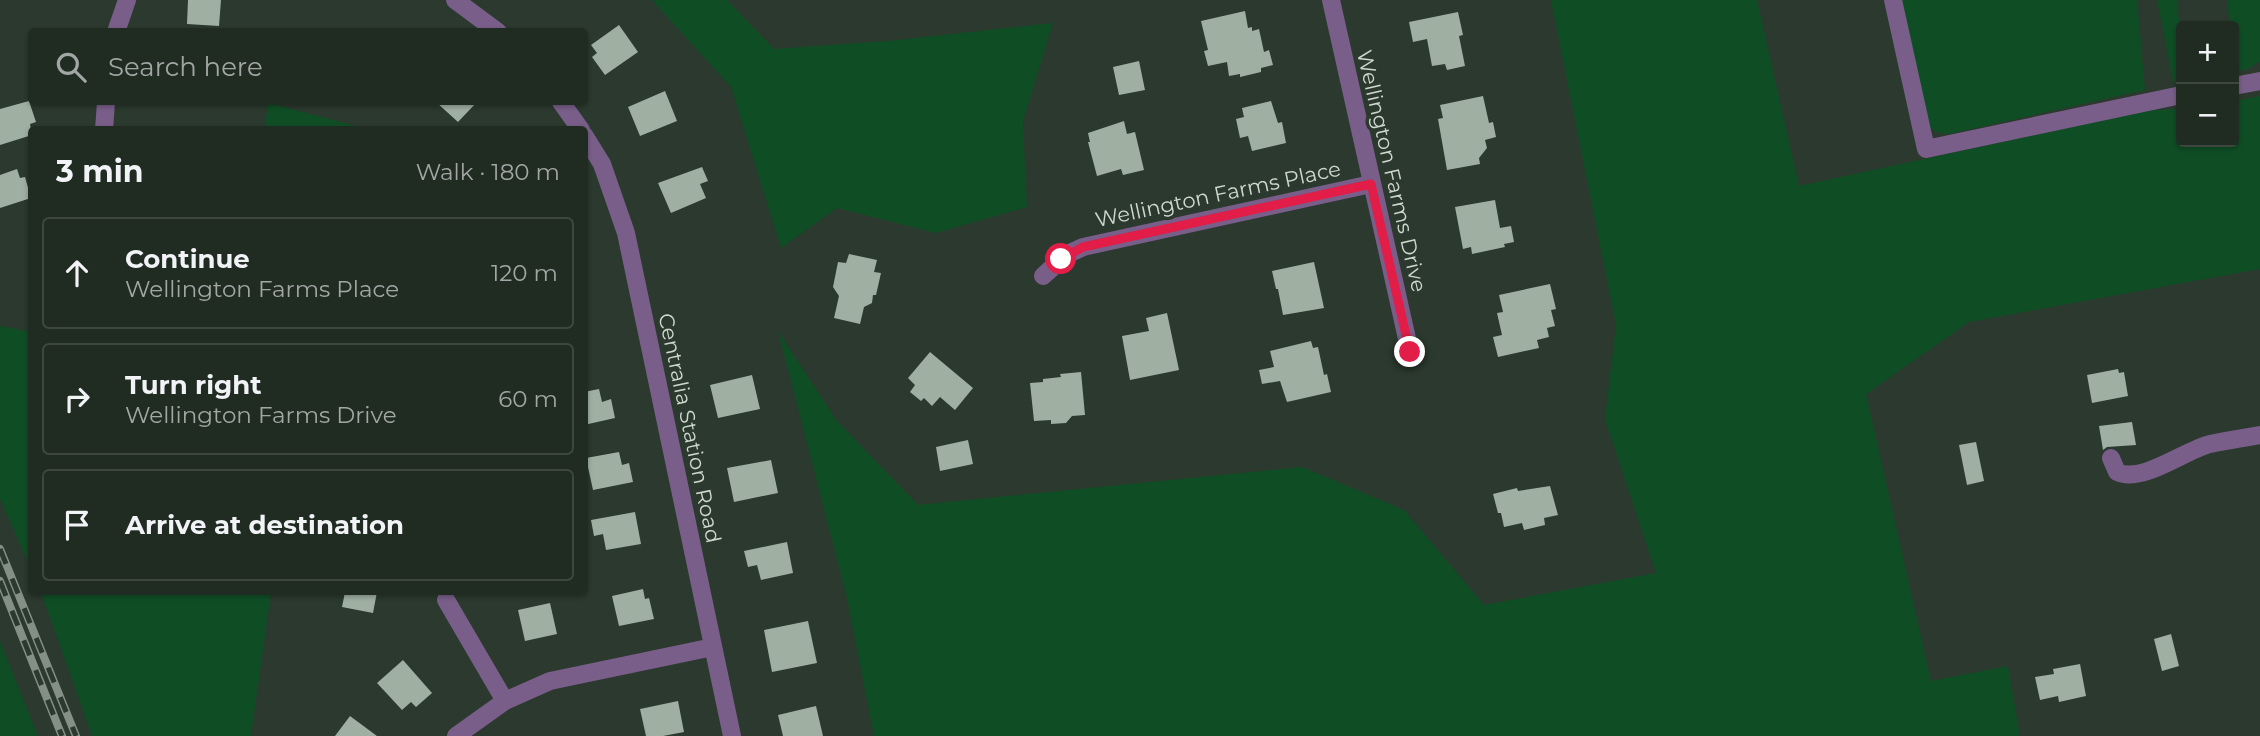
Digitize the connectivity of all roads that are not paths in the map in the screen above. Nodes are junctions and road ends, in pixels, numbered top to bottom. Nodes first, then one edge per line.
1 (127, 0) edge
2 (455, 0) edge
3 (1331, 0) edge
4 (1893, 0) edge
5 (117, 28) edge
6 (493, 28) edge
7 (2260, 81) edge
8 (2239, 85) edge
9 (2176, 96) edge
10 (106, 105) edge
11 (564, 105) edge
12 (104, 126) edge
13 (578, 126) edge
14 (588, 141) edge
15 (1371, 184) junction
16 (1043, 276) dead end
17 (1410, 352) dead end
18 (2260, 435) edge
19 (2112, 458) dead end
20 (446, 600) dead end
21 (713, 648) junction
22 (505, 701) junction
23 (456, 736) edge
24 (732, 736) edge

1 - 5 street
2 - 6 street
3 - 15 street, Wellington Farms Drive
4 - 9 street
7 - 8 street
10 - 12 street
11 - 13 street
14 - 21 street, Centralia Station Road
15 - 16 street, Wellington Farms Place
15 - 17 street, Wellington Farms Drive
18 - 19 street
20 - 22 street
21 - 22 street
21 - 24 street, Centralia Station Road
22 - 23 street

